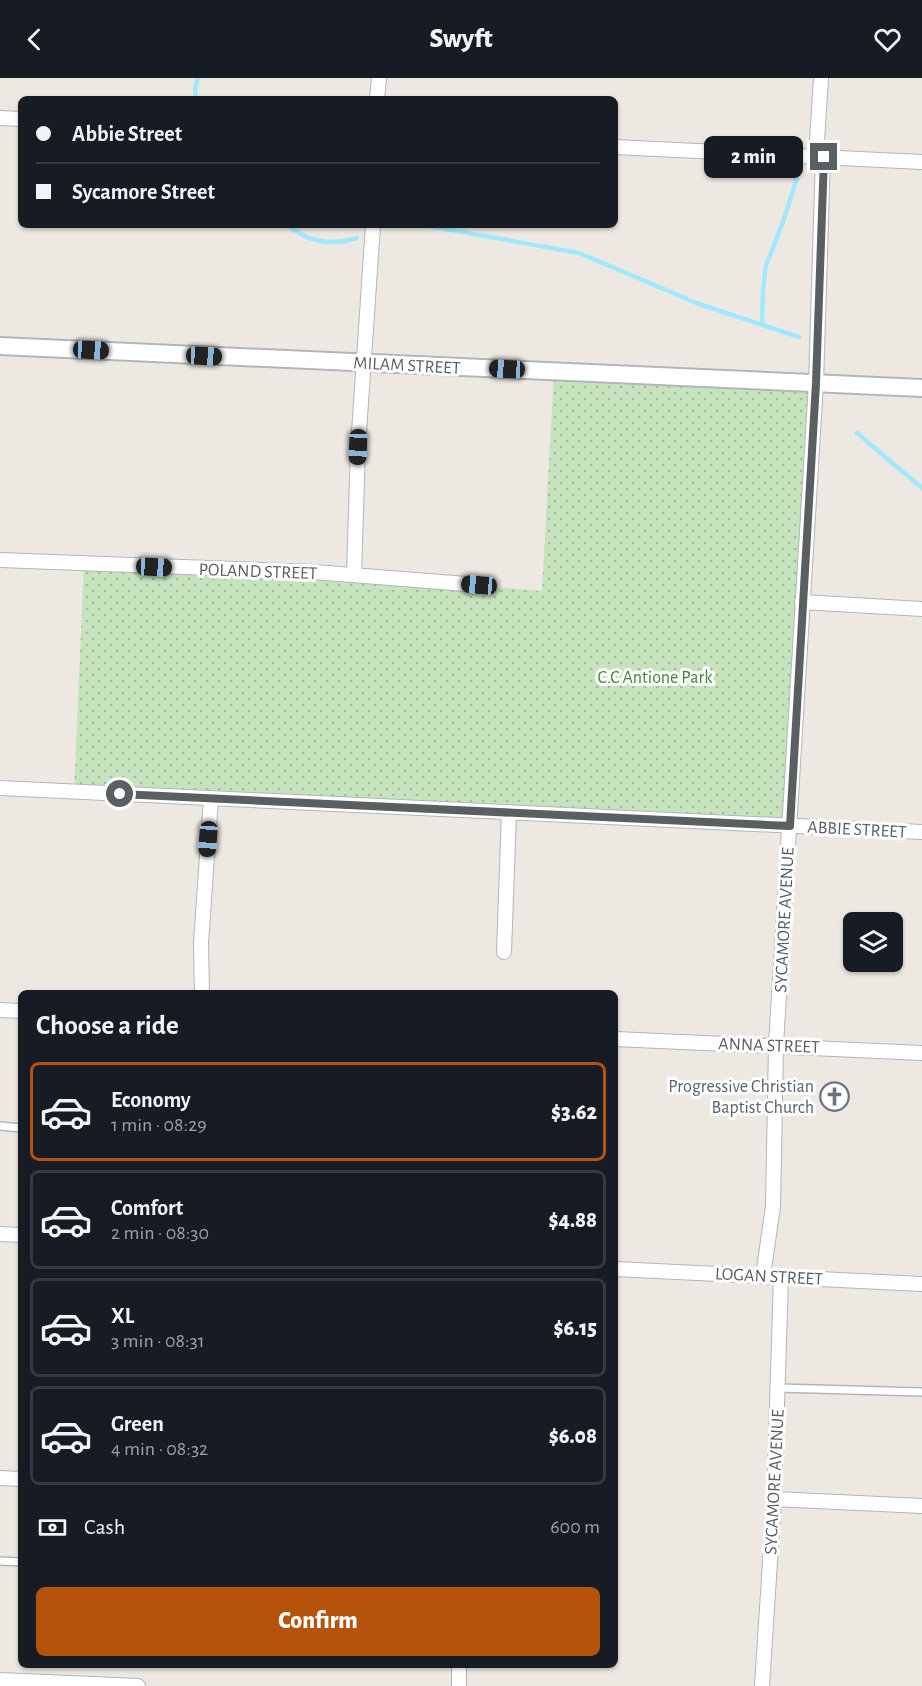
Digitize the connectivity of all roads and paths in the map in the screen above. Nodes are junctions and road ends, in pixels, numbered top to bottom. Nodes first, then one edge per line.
1 (379, 78) edge
2 (821, 78) edge
3 (377, 96) edge
4 (0, 118) edge
5 (18, 119) edge
6 (618, 147) edge
7 (820, 157) junction
8 (922, 162) edge
9 (373, 228) edge
10 (0, 346) edge
11 (363, 363) junction
12 (816, 383) junction
13 (922, 388) edge
14 (0, 560) edge
15 (354, 575) junction
16 (479, 585) dead end
17 (802, 602) junction
18 (922, 609) edge
19 (0, 788) edge
20 (211, 798) junction
21 (509, 812) junction
22 (790, 826) junction
23 (922, 832) edge
24 (504, 952) dead end
25 (202, 990) edge
26 (0, 1010) edge
27 (18, 1011) edge
28 (618, 1039) edge
29 (776, 1046) junction
30 (922, 1053) edge
31 (0, 1126) edge
32 (18, 1128) edge
33 (0, 1234) edge
34 (18, 1235) edge
35 (618, 1269) edge
36 (763, 1276) junction
37 (781, 1277) junction
38 (922, 1284) edge
39 (779, 1388) junction
40 (922, 1392) edge
41 (0, 1478) edge
42 (18, 1479) edge
43 (774, 1499) junction
44 (922, 1506) edge
45 (0, 1561) edge
46 (18, 1562) edge
47 (459, 1668) edge
48 (0, 1680) edge
49 (138, 1686) edge
50 (459, 1686) edge
51 (762, 1686) edge

1 - 3 street
2 - 7 street, SYCAMORE AVENUE
4 - 5 street
6 - 7 street
7 - 8 street
7 - 12 street, SYCAMORE AVENUE
9 - 11 street
10 - 11 street, MILAM STREET
11 - 12 street, MILAM STREET
11 - 15 street
12 - 13 street, MILAM STREET
12 - 17 street, SYCAMORE AVENUE
14 - 15 street, POLAND STREET
15 - 16 street, POLAND STREET
17 - 18 street
17 - 22 street, SYCAMORE AVENUE
19 - 20 street, ABBIE STREET
20 - 21 street, ABBIE STREET
20 - 25 street
21 - 22 street, ABBIE STREET
21 - 24 street
22 - 23 street, ABBIE STREET
22 - 29 street, SYCAMORE AVENUE
26 - 27 street
28 - 29 street, ANNA STREET
29 - 30 street, ANNA STREET
29 - 36 street, SYCAMORE AVENUE
31 - 32 lane
33 - 34 street
35 - 36 street, LOGAN STREET
36 - 37 street, LOGAN STREET
37 - 38 street, LOGAN STREET
37 - 39 street, SYCAMORE AVENUE
39 - 40 lane
39 - 43 street, SYCAMORE AVENUE
41 - 42 street
43 - 44 street
43 - 51 street, SYCAMORE AVENUE
45 - 46 lane
47 - 50 street
48 - 49 street

